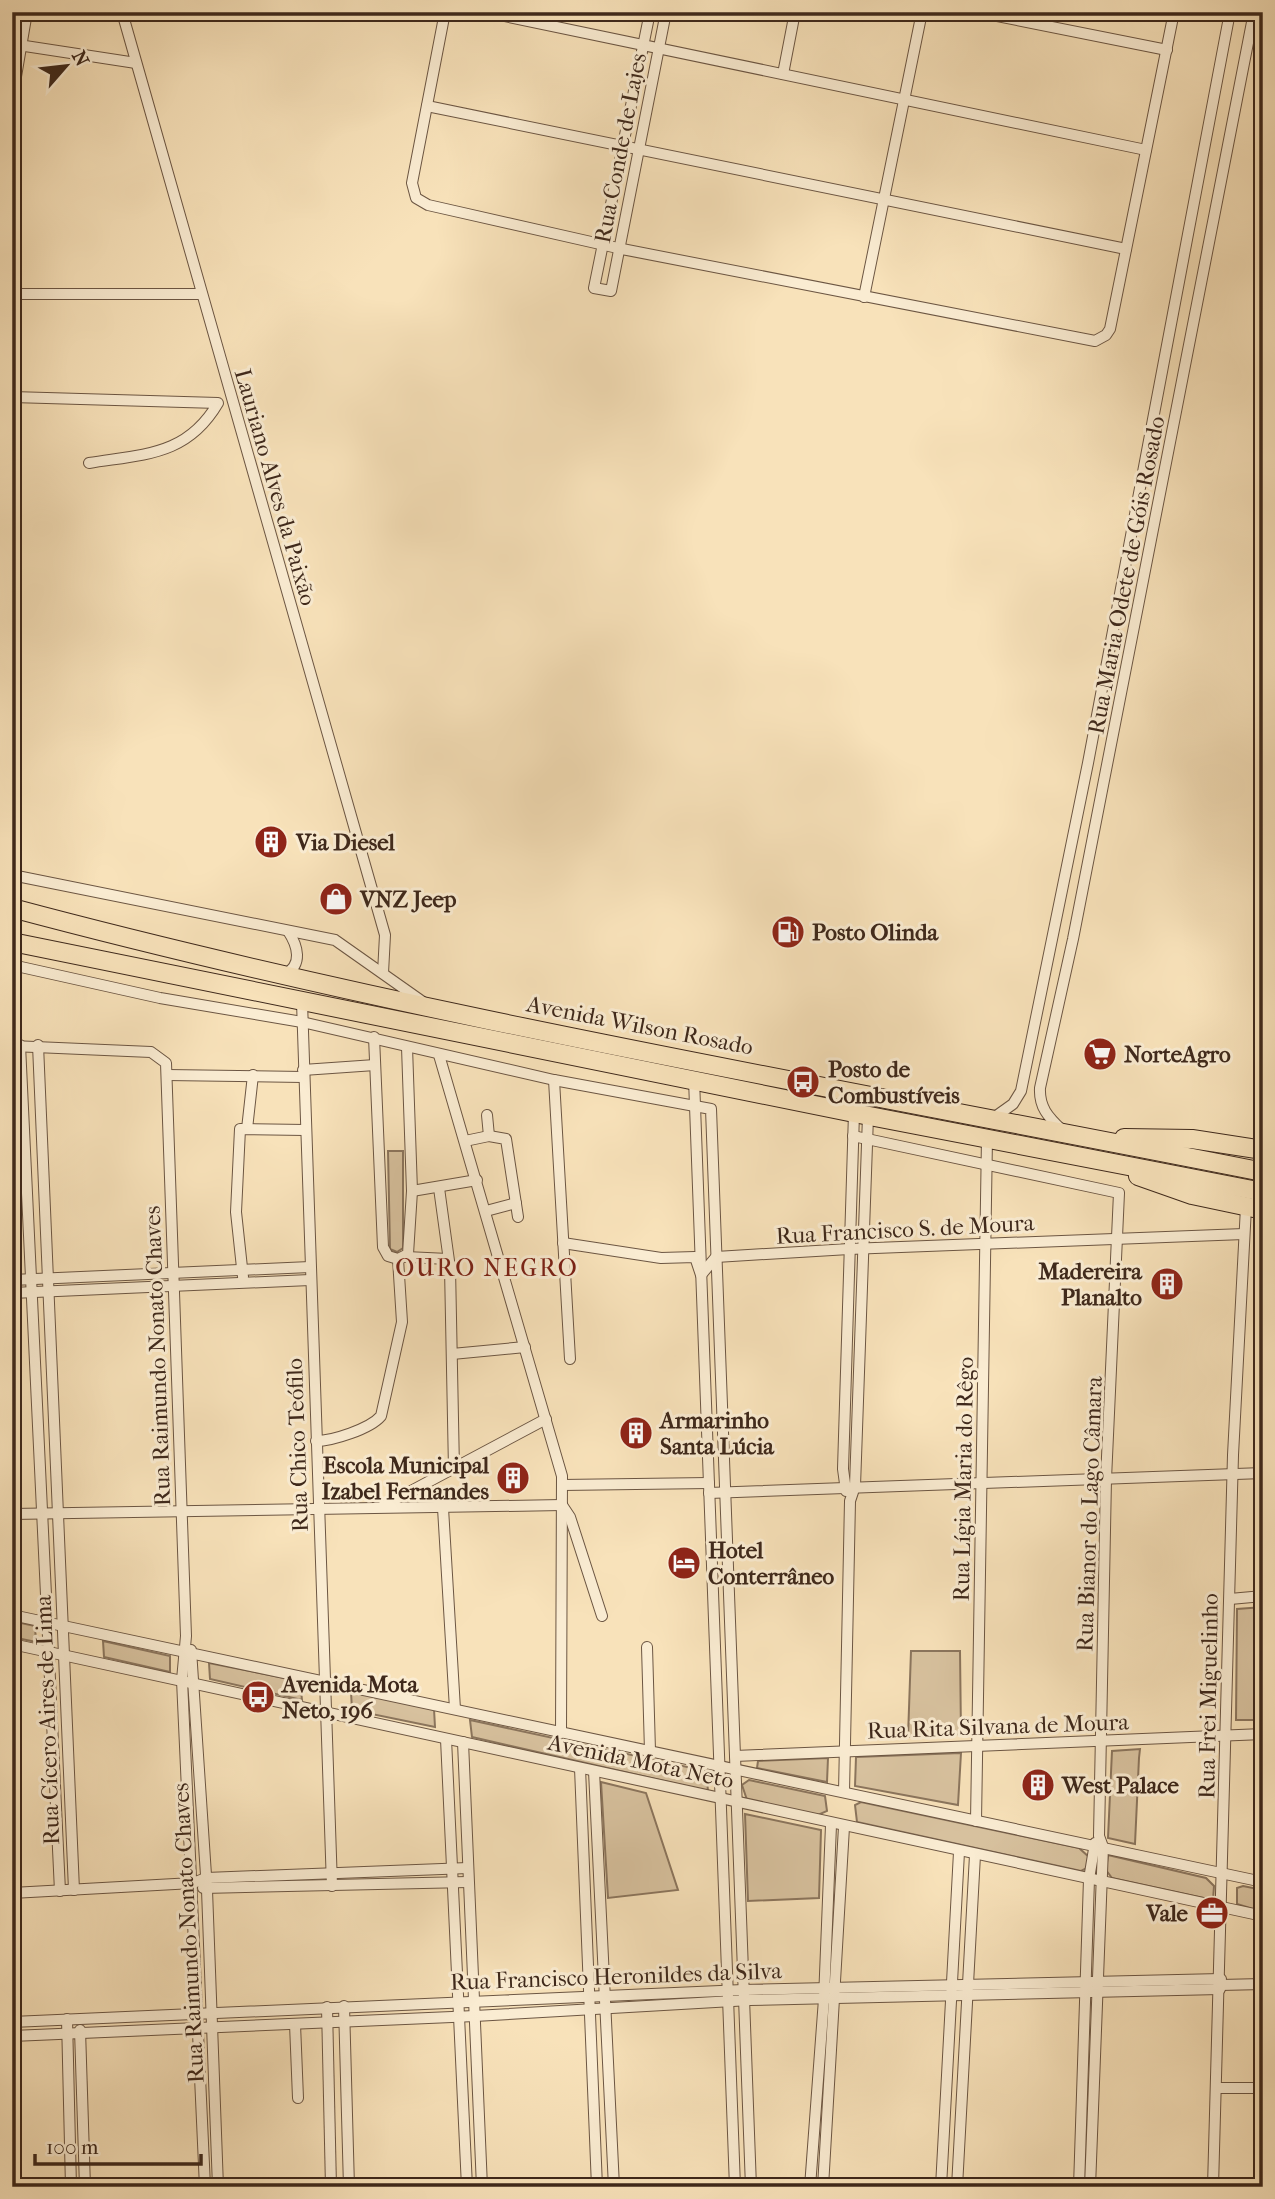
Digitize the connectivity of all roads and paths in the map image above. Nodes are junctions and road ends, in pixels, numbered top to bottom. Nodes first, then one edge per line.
1 (27, 12) edge
2 (122, 12) edge
3 (445, 12) edge
4 (485, 12) edge
5 (650, 12) edge
6 (666, 12) edge
7 (795, 12) edge
8 (922, 12) edge
9 (978, 12) edge
10 (1174, 12) edge
11 (1230, 12) edge
12 (1254, 12) edge
13 (17, 45) edge
14 (643, 45) junction
15 (659, 48) junction
16 (1167, 50) junction
17 (136, 63) junction
18 (783, 74) junction
19 (12, 100) edge
20 (904, 100) junction
21 (427, 106) junction
22 (622, 145) junction
23 (640, 149) junction
24 (1146, 150) junction
25 (884, 199) junction
26 (603, 244) junction
27 (620, 248) junction
28 (1126, 249) junction
29 (12, 294) edge
30 (200, 294) junction
31 (864, 297) junction
32 (12, 397) edge
33 (89, 463) dead end
34 (1088, 763) junction
35 (1101, 799) junction
36 (1067, 859) junction
37 (12, 876) edge
38 (12, 908) edge
39 (1078, 914) junction
40 (288, 931) junction
41 (12, 942) edge
42 (12, 965) edge
43 (383, 973) junction
44 (284, 975) junction
45 (302, 1002) junction
46 (431, 1008) junction
47 (302, 1022) junction
48 (374, 1037) junction
49 (38, 1045) junction
50 (16, 1046) edge
51 (407, 1047) junction
52 (54, 1050) junction
53 (439, 1055) junction
54 (38, 1057) junction
55 (16, 1058) edge
56 (375, 1065) junction
57 (303, 1074) junction
58 (167, 1075) junction
59 (253, 1075) junction
60 (694, 1079) junction
61 (554, 1080) junction
62 (695, 1106) junction
63 (861, 1114) junction
64 (487, 1115) dead end
65 (991, 1120) junction
66 (247, 1129) junction
67 (305, 1130) junction
68 (1067, 1135) junction
69 (489, 1136) junction
70 (853, 1136) junction
71 (987, 1138) junction
72 (866, 1139) junction
73 (465, 1141) junction
74 (1093, 1149) junction
75 (1263, 1150) edge
76 (987, 1164) junction
77 (1263, 1172) edge
78 (477, 1180) junction
79 (439, 1188) junction
80 (412, 1191) junction
81 (1263, 1192) edge
82 (516, 1203) junction
83 (1254, 1208) edge
84 (486, 1211) junction
85 (517, 1217) dead end
86 (1244, 1234) junction
87 (1119, 1239) junction
88 (563, 1243) junction
89 (985, 1244) junction
90 (849, 1248) junction
91 (862, 1248) junction
92 (716, 1257) junction
93 (402, 1258) junction
94 (448, 1259) junction
95 (310, 1267) junction
96 (243, 1271) junction
97 (173, 1274) junction
98 (701, 1275) junction
99 (31, 1279) junction
100 (48, 1279) junction
101 (12, 1280) edge
102 (310, 1280) junction
103 (244, 1284) junction
104 (174, 1287) junction
105 (48, 1292) junction
106 (12, 1293) edge
107 (32, 1293) junction
108 (525, 1347) junction
109 (452, 1354) junction
110 (570, 1359) dead end
111 (706, 1413) junction
112 (722, 1414) junction
113 (546, 1419) junction
114 (316, 1441) junction
115 (454, 1469) junction
116 (1263, 1473) edge
117 (1233, 1475) junction
118 (1106, 1479) junction
119 (983, 1482) junction
120 (562, 1485) junction
121 (844, 1486) junction
122 (855, 1486) junction
123 (709, 1488) junction
124 (725, 1492) junction
125 (850, 1501) junction
126 (562, 1505) junction
127 (318, 1506) junction
128 (380, 1507) junction
129 (443, 1508) junction
130 (181, 1509) junction
131 (58, 1512) junction
132 (42, 1513) junction
133 (12, 1514) edge
134 (1263, 1597) edge
135 (1230, 1599) junction
136 (12, 1615) edge
137 (602, 1616) dead end
138 (48, 1623) junction
139 (62, 1627) junction
140 (12, 1644) edge
141 (647, 1647) dead end
142 (48, 1651) junction
143 (187, 1652) junction
144 (64, 1655) junction
145 (183, 1680) junction
146 (324, 1681) junction
147 (194, 1683) junction
148 (455, 1709) junction
149 (326, 1712) junction
150 (561, 1733) junction
151 (1263, 1734) edge
152 (1227, 1736) junction
153 (446, 1738) junction
154 (1103, 1741) junction
155 (463, 1742) junction
156 (977, 1745) junction
157 (650, 1751) junction
158 (845, 1751) junction
159 (735, 1756) junction
160 (53, 1758) junction
161 (68, 1758) junction
162 (719, 1766) junction
163 (580, 1768) junction
164 (735, 1768) junction
165 (594, 1771) junction
166 (200, 1787) junction
167 (188, 1788) junction
168 (845, 1792) junction
169 (721, 1799) junction
170 (737, 1801) junction
171 (976, 1821) junction
172 (831, 1825) junction
173 (844, 1827) junction
174 (1098, 1843) junction
175 (959, 1852) junction
176 (975, 1855) junction
177 (468, 1868) junction
178 (452, 1869) junction
179 (370, 1872) junction
180 (332, 1874) junction
181 (1224, 1874) junction
182 (206, 1878) junction
183 (1089, 1880) junction
184 (468, 1882) junction
185 (1102, 1882) junction
186 (1263, 1882) edge
187 (193, 1883) junction
188 (453, 1883) junction
189 (370, 1885) junction
190 (332, 1886) junction
191 (74, 1890) junction
192 (207, 1890) junction
193 (60, 1891) junction
194 (12, 1893) edge
195 (1223, 1908) junction
196 (1263, 1916) edge
197 (1221, 1984) junction
198 (1263, 1984) edge
199 (824, 1987) junction
200 (1091, 1987) junction
201 (728, 1990) junction
202 (952, 1990) junction
203 (968, 1990) junction
204 (836, 1993) junction
205 (744, 1995) junction
206 (605, 1996) junction
207 (589, 1997) junction
208 (824, 1999) junction
209 (475, 2000) junction
210 (458, 2001) junction
211 (728, 2002) junction
212 (344, 2006) junction
213 (327, 2007) junction
214 (606, 2009) junction
215 (590, 2010) junction
216 (211, 2012) junction
217 (198, 2013) junction
218 (475, 2016) junction
219 (459, 2017) junction
220 (67, 2019) junction
221 (79, 2020) junction
222 (12, 2022) edge
223 (344, 2022) junction
224 (327, 2023) junction
225 (295, 2024) junction
226 (198, 2028) junction
227 (212, 2028) junction
228 (80, 2033) junction
229 (67, 2034) junction
230 (12, 2036) edge
231 (817, 2076) junction
232 (830, 2076) junction
233 (1218, 2088) junction
234 (1263, 2088) edge
235 (298, 2098) dead end
236 (1088, 2100) junction
237 (612, 2135) junction
238 (595, 2136) junction
239 (70, 2148) junction
240 (84, 2148) junction
241 (71, 2187) edge
242 (85, 2187) edge
243 (205, 2187) edge
244 (218, 2187) edge
245 (331, 2187) edge
246 (349, 2187) edge
247 (467, 2187) edge
248 (482, 2187) edge
249 (597, 2187) edge
250 (614, 2187) edge
251 (735, 2187) edge
252 (751, 2187) edge
253 (810, 2187) edge
254 (822, 2187) edge
255 (941, 2187) edge
256 (957, 2187) edge
257 (1079, 2187) edge
258 (1090, 2187) edge
259 (1213, 2187) edge

1 - 13 street
2 - 17 street, Lauriano Alves da Paixão
3 - 21 street
4 - 14 street
5 - 14 street, Rua Conde de Lajes
6 - 15 street, Rua Conde de Lajes
7 - 18 street
8 - 20 street
9 - 16 street
10 - 16 street
11 - 34 street, Rua Maria Odete de Góis Rosado
12 - 35 street, Rua Maria Odete de Góis Rosado
13 - 17 street
13 - 19 street
14 - 15 street
14 - 22 street, Rua Conde de Lajes
15 - 18 street
15 - 23 street, Rua Conde de Lajes
16 - 24 street
17 - 30 street, Lauriano Alves da Paixão
18 - 20 street
20 - 24 street
20 - 25 street
21 - 22 street
21 - 26 street
22 - 23 street
22 - 26 street, Rua Conde de Lajes
23 - 25 street
23 - 27 street, Rua Conde de Lajes
24 - 28 street
25 - 28 street
25 - 31 street
26 - 27 street
26 - 27 street, Rua Conde de Lajes
27 - 31 street
28 - 31 street
29 - 30 street
30 - 43 street, Lauriano Alves da Paixão
32 - 33 street
34 - 35 street
34 - 36 street, Rua Maria Odete de Góis Rosado
35 - 39 street, Rua Maria Odete de Góis Rosado
36 - 39 street
36 - 65 street, Rua Maria Odete de Góis Rosado
37 - 40 street
38 - 44 highway, Avenida Wilson Rosado
39 - 68 street, Rua Maria Odete de Góis Rosado
40 - 43 street
40 - 44 street
41 - 45 highway, Avenida Wilson Rosado
42 - 47 street
43 - 46 street
44 - 46 highway, Avenida Wilson Rosado
45 - 47 street, Rua Chico Teófilo
45 - 60 highway, Avenida Wilson Rosado
46 - 65 highway, Avenida Wilson Rosado
47 - 48 street
47 - 57 street, Rua Chico Teófilo
48 - 51 street
48 - 56 street
49 - 50 street
49 - 52 street
49 - 54 street, Rua Cícero Aires de Lima
50 - 55 street, Rua Cícero Aires de Lima
51 - 53 street
51 - 80 street
52 - 54 street
52 - 58 street
53 - 61 street
53 - 73 street
54 - 55 street
54 - 100 street, Rua Cícero Aires de Lima
55 - 99 street, Rua Cícero Aires de Lima
56 - 57 street
56 - 93 street
57 - 59 street
57 - 67 street, Rua Chico Teófilo
58 - 59 street
58 - 97 street, Rua Raimundo Nonato Chaves
59 - 66 street
60 - 62 street
60 - 63 highway, Avenida Wilson Rosado
61 - 62 street
61 - 88 street
62 - 92 street
62 - 98 street
63 - 70 street
63 - 71 highway, Avenida Wilson Rosado
63 - 72 street
64 - 69 street
65 - 68 highway, Avenida Wilson Rosado
66 - 67 street
66 - 96 street
67 - 95 street, Rua Chico Teófilo
68 - 74 highway, Avenida Wilson Rosado
69 - 73 street
69 - 82 street
70 - 72 street
70 - 90 street
71 - 74 highway, Avenida Wilson Rosado
71 - 76 street, Rua Lígia Maria do Rêgo
72 - 76 street
72 - 91 street
73 - 78 street
74 - 75 highway
74 - 77 highway, Avenida Wilson Rosado
74 - 81 highway, Avenida Wilson Rosado
74 - 83 highway
76 - 87 street, Rua Bianor do Lago Câmara
76 - 89 street, Rua Lígia Maria do Rêgo
78 - 79 street
78 - 84 street
79 - 80 street
79 - 94 street
80 - 93 street
82 - 84 street
82 - 85 street
83 - 86 street, Rua Frei Miguelinho
84 - 108 street
86 - 87 street, Rua Francisco S. de Moura
86 - 117 street, Rua Frei Miguelinho
87 - 89 street, Rua Francisco S. de Moura
87 - 118 street, Rua Bianor do Lago Câmara
88 - 98 street
88 - 110 street
89 - 91 street, Rua Francisco S. de Moura
89 - 119 street, Rua Lígia Maria do Rêgo
90 - 91 street, Rua Francisco S. de Moura
90 - 92 street, Rua Francisco S. de Moura
90 - 121 street
91 - 122 street
92 - 98 street
92 - 112 street
93 - 94 street
93 - 114 street
94 - 109 street
95 - 96 street
95 - 102 street, Rua Chico Teófilo
96 - 97 street
96 - 103 street
97 - 100 street
97 - 104 street, Rua Raimundo Nonato Chaves
98 - 111 street
99 - 100 street
99 - 101 street
99 - 107 street, Rua Cícero Aires de Lima
100 - 105 street, Rua Cícero Aires de Lima
102 - 103 street
102 - 114 street, Rua Chico Teófilo
103 - 104 street
104 - 105 street
104 - 130 street, Rua Raimundo Nonato Chaves
105 - 107 street
105 - 131 street, Rua Cícero Aires de Lima
106 - 107 street
107 - 132 street, Rua Cícero Aires de Lima
108 - 109 street
108 - 113 street
109 - 115 street
111 - 112 street
111 - 123 street
112 - 124 street
113 - 115 street
113 - 120 street
114 - 127 street, Rua Chico Teófilo
115 - 128 street
116 - 117 street
117 - 118 street
117 - 135 street, Rua Frei Miguelinho
118 - 119 street
118 - 154 street, Rua Bianor do Lago Câmara
119 - 122 street
119 - 156 street, Rua Lígia Maria do Rêgo
120 - 123 street
120 - 126 street
121 - 122 street
121 - 124 street
121 - 125 street
122 - 125 street
123 - 124 street
123 - 162 street
124 - 159 street
125 - 158 street
126 - 129 street
126 - 137 street
126 - 150 street
127 - 128 street
127 - 130 street
127 - 146 street, Rua Chico Teófilo
128 - 129 street
129 - 148 street
130 - 131 street
130 - 143 street, Rua Raimundo Nonato Chaves
131 - 132 street
131 - 139 street, Rua Cícero Aires de Lima
132 - 133 street
132 - 138 street, Rua Cícero Aires de Lima
134 - 135 street
135 - 152 street, Rua Frei Miguelinho
136 - 138 street, Avenida Mota Neto
138 - 139 street, Avenida Mota Neto
138 - 142 street, Rua Cícero Aires de Lima
139 - 143 street, Avenida Mota Neto
139 - 144 street, Rua Cícero Aires de Lima
140 - 142 street, Avenida Mota Neto
141 - 157 street
142 - 144 street, Avenida Mota Neto
142 - 160 street, Rua Cícero Aires de Lima
143 - 145 street, Rua Raimundo Nonato Chaves
143 - 146 street, Avenida Mota Neto
143 - 147 street, Rua Raimundo Nonato Chaves
144 - 145 street, Avenida Mota Neto
144 - 161 street, Rua Cícero Aires de Lima
145 - 147 street, Avenida Mota Neto
145 - 167 street, Rua Raimundo Nonato Chaves
146 - 148 street, Avenida Mota Neto
146 - 149 street, Rua Chico Teófilo
147 - 149 street, Avenida Mota Neto
147 - 166 street, Rua Raimundo Nonato Chaves
148 - 150 street, Avenida Mota Neto
149 - 153 street, Avenida Mota Neto
149 - 180 street, Rua Chico Teófilo
150 - 157 street, Avenida Mota Neto
151 - 152 street, Rua Rita Silvana de Moura
152 - 154 street, Rua Rita Silvana de Moura
152 - 181 street, Rua Frei Miguelinho
153 - 155 street, Avenida Mota Neto
153 - 178 street
154 - 156 street, Rua Rita Silvana de Moura
154 - 174 street, Rua Bianor do Lago Câmara
155 - 163 street, Avenida Mota Neto
155 - 177 street
156 - 158 street, Rua Rita Silvana de Moura
156 - 171 street, Rua Lígia Maria do Rêgo
157 - 162 street, Avenida Mota Neto
158 - 159 street, Rua Rita Silvana de Moura
158 - 168 street
159 - 164 street
160 - 161 street
160 - 193 street, Rua Cícero Aires de Lima
161 - 191 street, Rua Cícero Aires de Lima
162 - 164 street, Avenida Mota Neto
162 - 169 street
163 - 165 street, Avenida Mota Neto
163 - 207 street
164 - 168 street, Avenida Mota Neto
164 - 170 street
165 - 169 street, Avenida Mota Neto
165 - 206 street
166 - 167 street
166 - 182 street, Rua Raimundo Nonato Chaves
167 - 187 street, Rua Raimundo Nonato Chaves
168 - 171 street, Avenida Mota Neto
169 - 170 street, Avenida Mota Neto
169 - 201 street
170 - 172 street, Avenida Mota Neto
170 - 205 street
171 - 174 street, Avenida Mota Neto
172 - 173 street, Avenida Mota Neto
172 - 199 street
173 - 175 street, Avenida Mota Neto
173 - 204 street
174 - 181 street, Avenida Mota Neto
174 - 183 street, Rua Bianor do Lago Câmara
174 - 185 street, Rua Bianor do Lago Câmara
175 - 176 street, Avenida Mota Neto
175 - 202 street
176 - 183 street, Avenida Mota Neto
176 - 203 street
177 - 178 street
177 - 184 street
178 - 179 street
178 - 188 street
179 - 180 street
179 - 189 street
180 - 182 street
180 - 190 street, Rua Chico Teófilo
181 - 186 street, Avenida Mota Neto
181 - 195 street, Rua Frei Miguelinho
182 - 187 street
182 - 192 street, Rua Raimundo Nonato Chaves
183 - 185 street, Avenida Mota Neto
183 - 200 street, Rua Bianor do Lago Câmara
184 - 188 street
184 - 209 street
185 - 195 street, Avenida Mota Neto
185 - 200 street, Rua Bianor do Lago Câmara
187 - 191 street
187 - 192 street
187 - 217 street, Rua Raimundo Nonato Chaves
188 - 189 street
188 - 210 street
189 - 190 street
190 - 192 street
191 - 193 street
192 - 216 street, Rua Raimundo Nonato Chaves
193 - 194 street
195 - 196 street, Avenida Mota Neto
195 - 197 street, Rua Frei Miguelinho
197 - 198 street, Rua Francisco Heronildes da Silva
197 - 200 street, Rua Francisco Heronildes da Silva
197 - 233 street, Rua Frei Miguelinho
199 - 204 street, Rua Francisco Heronildes da Silva
199 - 205 street, Rua Francisco Heronildes da Silva
199 - 208 street
200 - 203 street, Rua Francisco Heronildes da Silva
200 - 236 street, Rua Bianor do Lago Câmara
201 - 205 street, Rua Francisco Heronildes da Silva
201 - 206 street, Rua Francisco Heronildes da Silva
201 - 211 street
202 - 203 street, Rua Francisco Heronildes da Silva
202 - 204 street, Rua Francisco Heronildes da Silva
202 - 255 street
203 - 256 street
204 - 208 street, Rua Francisco Heronildes da Silva
204 - 232 street
205 - 208 street, Rua Francisco Heronildes da Silva
205 - 211 street, Rua Francisco Heronildes da Silva
205 - 252 street
206 - 207 street, Rua Francisco Heronildes da Silva
206 - 214 street
207 - 209 street, Rua Francisco Heronildes da Silva
207 - 215 street
208 - 231 street
209 - 210 street, Rua Francisco Heronildes da Silva
209 - 218 street
210 - 212 street, Rua Francisco Heronildes da Silva
210 - 219 street
211 - 214 street, Rua Francisco Heronildes da Silva
211 - 251 street
212 - 213 street, Rua Francisco Heronildes da Silva
212 - 223 street
213 - 216 street, Rua Francisco Heronildes da Silva
213 - 224 street
214 - 215 street, Rua Francisco Heronildes da Silva
214 - 237 street
215 - 218 street, Rua Francisco Heronildes da Silva
215 - 238 street
216 - 217 street, Rua Francisco Heronildes da Silva
216 - 227 street, Rua Raimundo Nonato Chaves
217 - 221 street, Rua Francisco Heronildes da Silva
217 - 226 street, Rua Raimundo Nonato Chaves
218 - 219 street, Rua Francisco Heronildes da Silva
218 - 248 street
219 - 223 street, Rua Francisco Heronildes da Silva
219 - 247 street
220 - 221 street, Rua Francisco Heronildes da Silva
220 - 222 street, Rua Francisco Heronildes da Silva
220 - 229 street
221 - 228 street
223 - 224 street, Rua Francisco Heronildes da Silva
223 - 246 street
224 - 225 street, Rua Francisco Heronildes da Silva
224 - 245 street
225 - 227 street, Rua Francisco Heronildes da Silva
225 - 235 street
226 - 227 street, Rua Francisco Heronildes da Silva
226 - 228 street, Rua Francisco Heronildes da Silva
226 - 243 street, Rua Raimundo Nonato Chaves
227 - 244 street, Rua Raimundo Nonato Chaves
228 - 229 street, Rua Francisco Heronildes da Silva
228 - 240 street
229 - 230 street, Rua Francisco Heronildes da Silva
229 - 239 street
231 - 232 street
231 - 253 street
232 - 254 street
233 - 234 street
233 - 259 street, Rua Frei Miguelinho
236 - 257 street, Rua Bianor do Lago Câmara
236 - 258 street, Rua Bianor do Lago Câmara
237 - 238 street
237 - 250 street
238 - 249 street
239 - 240 street
239 - 241 street
240 - 242 street

